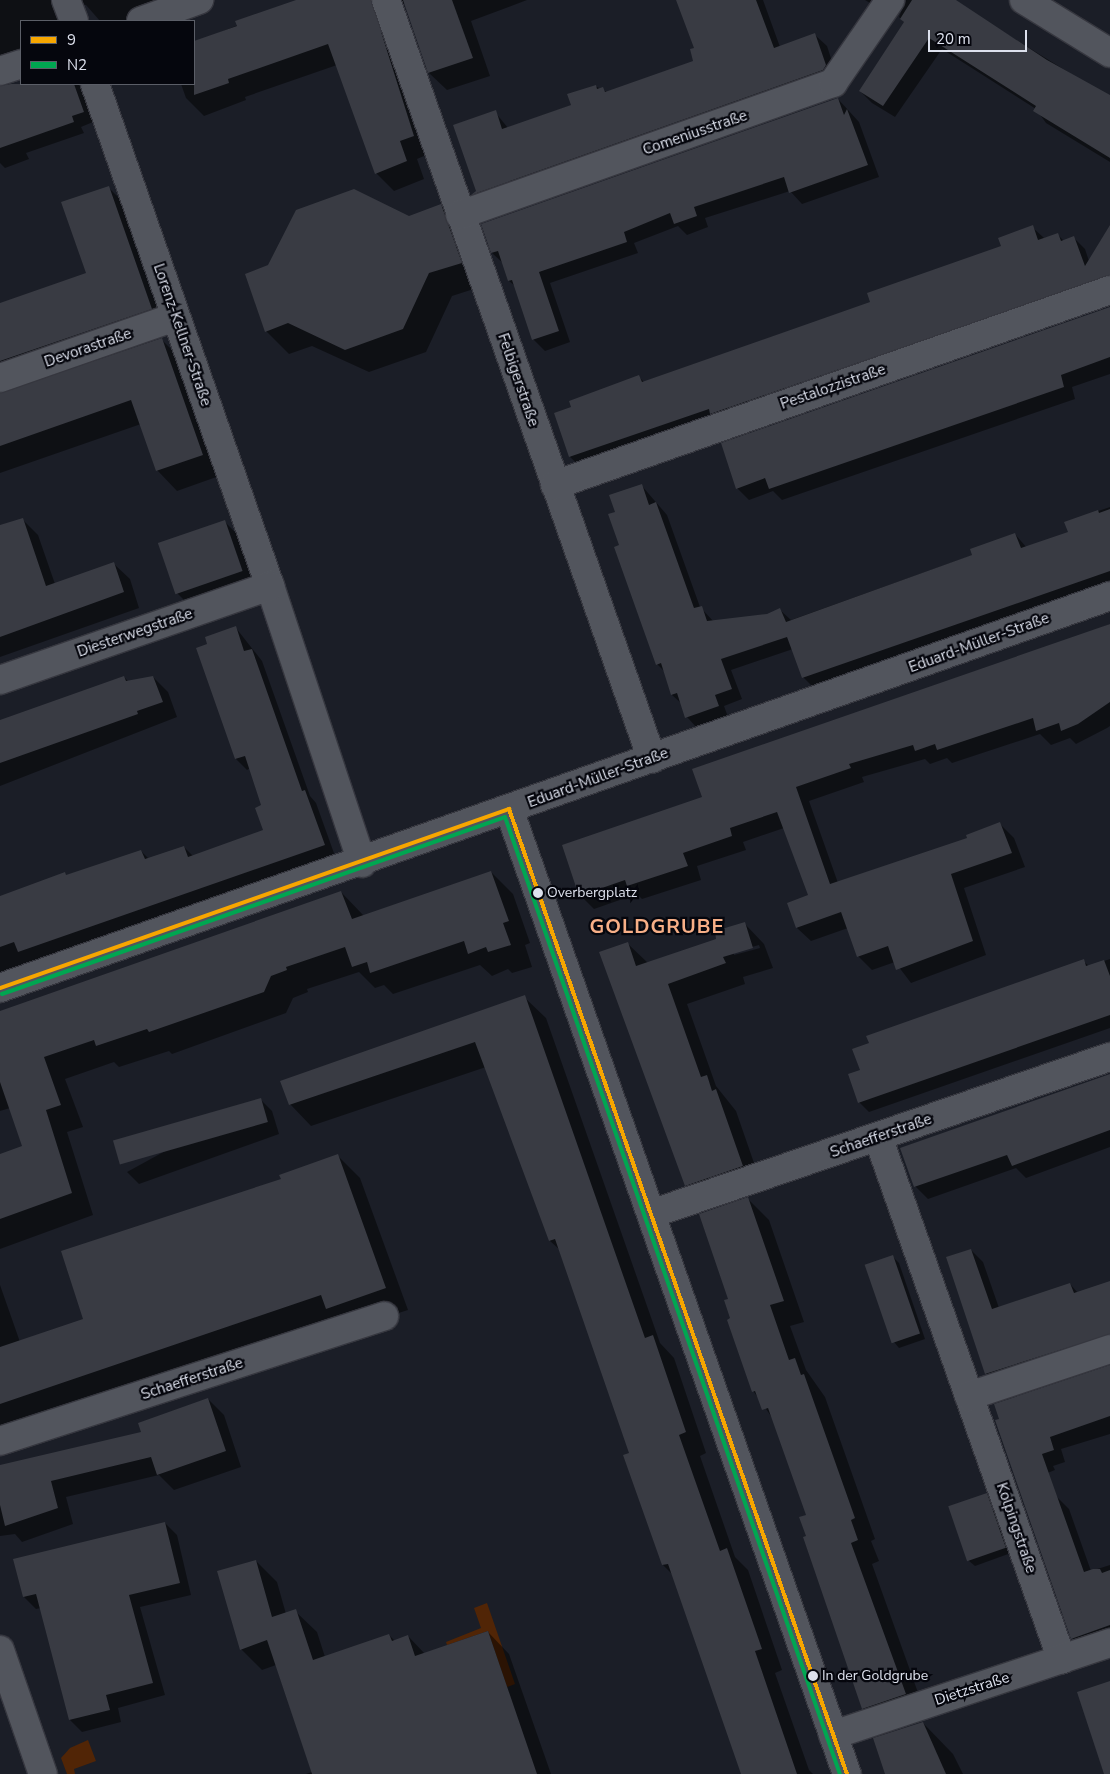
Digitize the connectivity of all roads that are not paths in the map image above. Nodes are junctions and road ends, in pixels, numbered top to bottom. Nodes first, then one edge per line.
1 (66, 0) edge
2 (200, 0) edge
3 (386, 0) edge
4 (890, 0) edge
5 (1024, 0) edge
6 (74, 20) edge
7 (144, 20) edge
8 (1110, 53) edge
9 (20, 64) edge
10 (0, 72) edge
11 (96, 85) edge
12 (460, 215) junction
13 (1110, 290) edge
14 (175, 317) junction
15 (0, 378) edge
16 (555, 485) junction
17 (270, 586) junction
18 (1110, 596) edge
19 (0, 680) edge
20 (652, 759) junction
21 (509, 810) junction
22 (362, 863) junction
23 (0, 988) edge
24 (1110, 1057) edge
25 (878, 1137) junction
26 (651, 1214) junction
27 (384, 1316) dead end
28 (1110, 1349) edge
29 (969, 1396) junction
30 (0, 1441) edge
31 (1110, 1643) edge
32 (0, 1650) edge
33 (1062, 1660) junction
34 (833, 1735) junction
35 (43, 1774) edge
36 (847, 1774) edge

1 - 6 street
2 - 7 street
3 - 12 street, Felbigerstraße
4 - 12 street, Comeniusstraße
5 - 8 street
9 - 10 street
11 - 14 street, Lorenz-Kellner-Straße
12 - 16 street, Felbigerstraße
13 - 16 street, Pestalozzistraße
14 - 15 street, Devorastraße
14 - 17 street, Lorenz-Kellner-Straße
16 - 20 street, Felbigerstraße
17 - 19 street, Diesterwegstraße
17 - 22 street
18 - 20 street, Eduard-Müller-Straße
20 - 21 street, Eduard-Müller-Straße
21 - 22 street, Eduard-Müller-Straße
21 - 26 street
22 - 23 street, Eduard-Müller-Straße
24 - 25 street, Schaefferstraße
25 - 26 street, Schaefferstraße
25 - 29 street, Kolpingstraße
26 - 34 street
27 - 30 street, Schaefferstraße
28 - 29 street
29 - 33 street, Kolpingstraße
31 - 33 street, Dietzstraße
32 - 35 street
33 - 34 street, Dietzstraße
34 - 36 street

